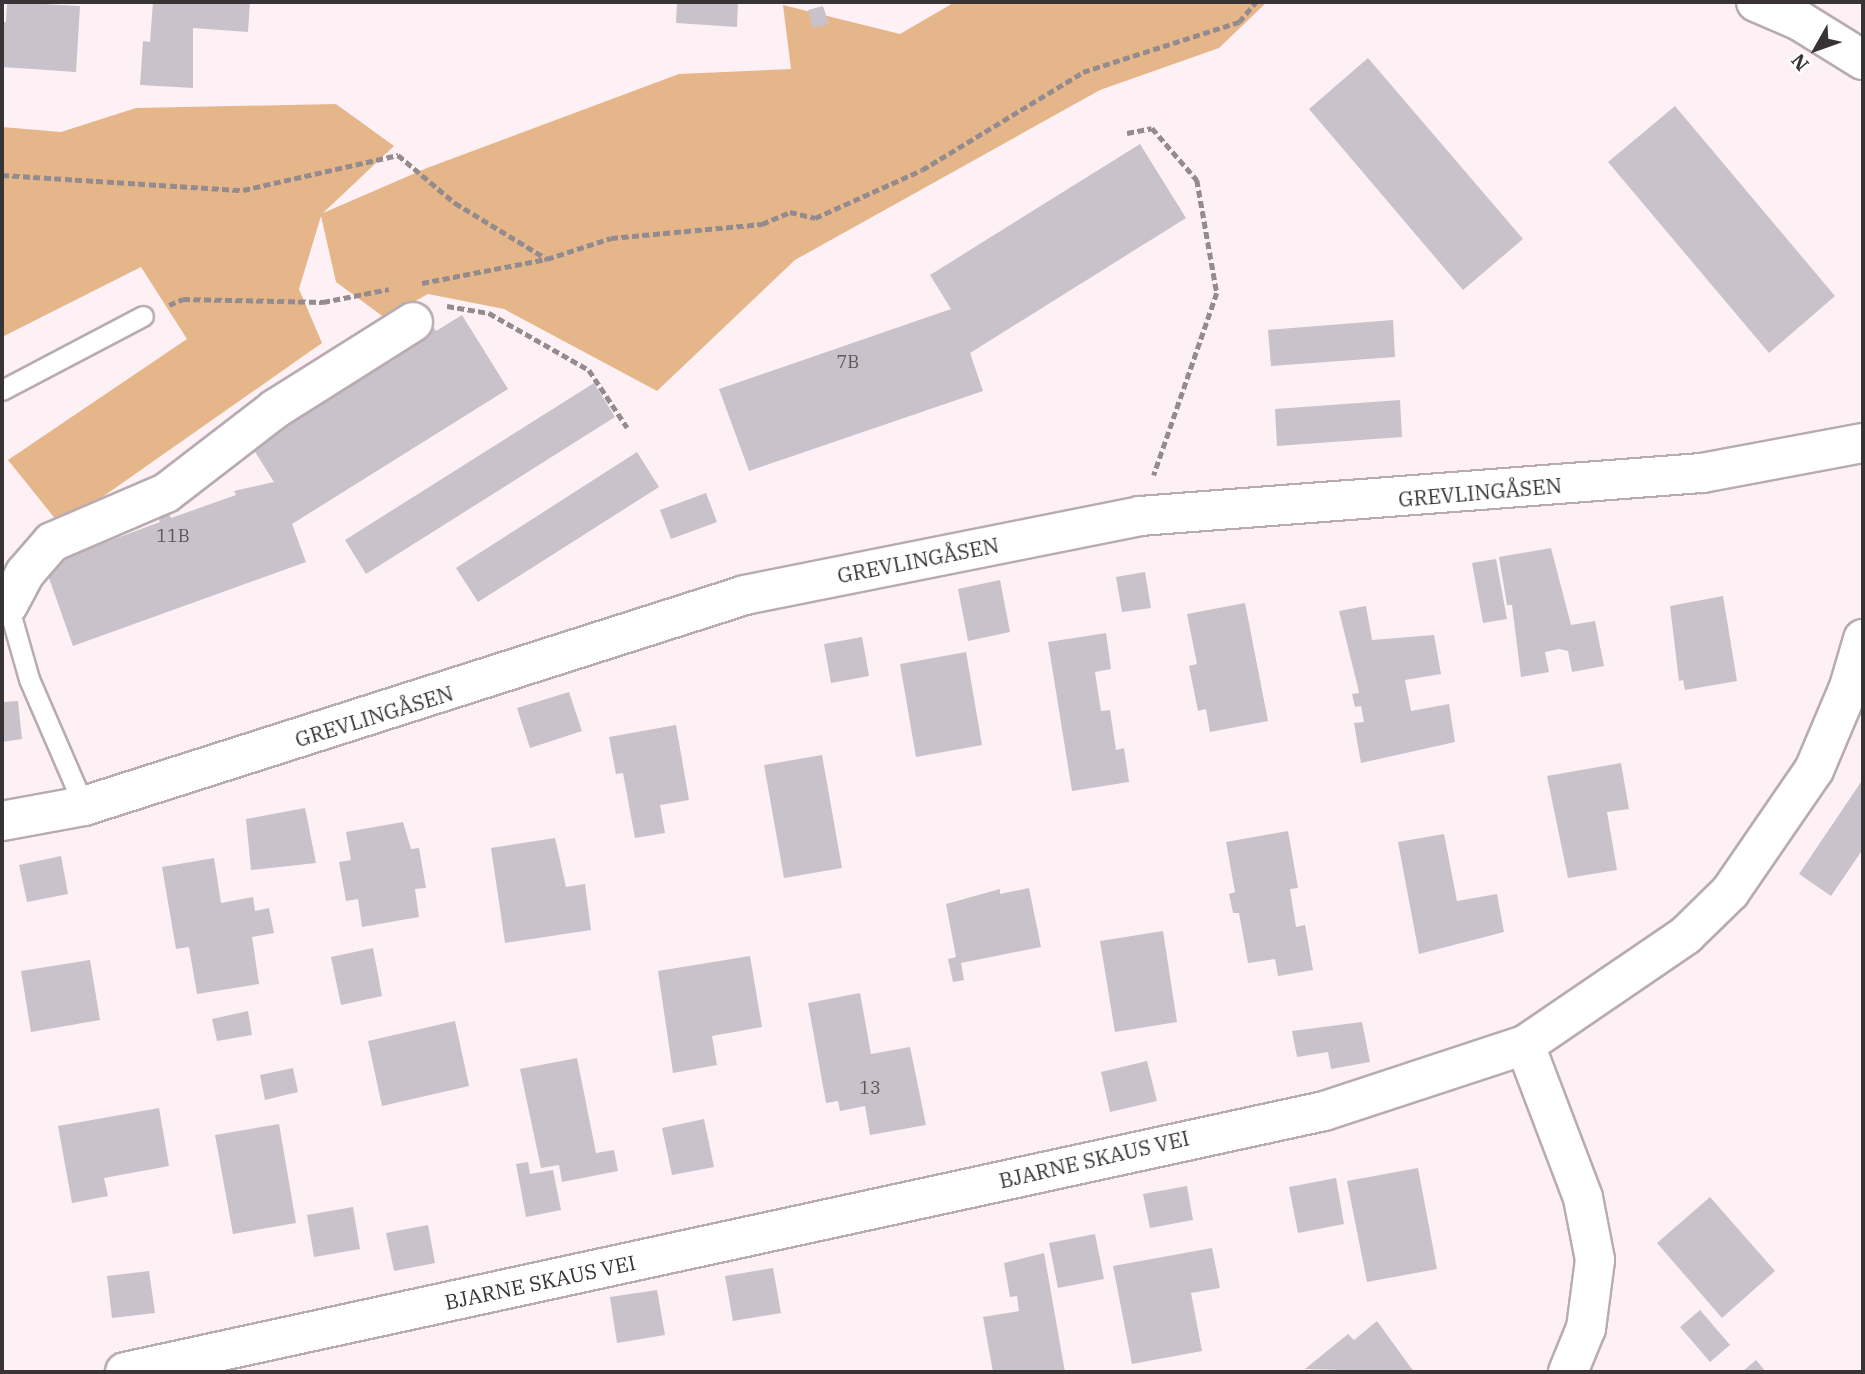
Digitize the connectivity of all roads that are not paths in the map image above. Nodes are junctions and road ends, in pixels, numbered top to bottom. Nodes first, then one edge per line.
1 (1756, 2) edge
2 (1863, 60) edge
3 (408, 304) road end
4 (143, 316) road end
5 (2, 390) edge
6 (1863, 443) edge
7 (5, 595) edge
8 (1863, 639) edge
9 (84, 806) junction
10 (2, 821) edge
11 (1525, 1045) junction
12 (125, 1372) edge
13 (1568, 1372) edge

1 - 2 street
3 - 7 street
4 - 5 lane
6 - 9 street, GREVLINGÅSEN
7 - 9 lane
8 - 11 street, BJARNE SKAUS VEI
9 - 10 street, GREVLINGÅSEN
11 - 12 street, BJARNE SKAUS VEI
11 - 13 street

